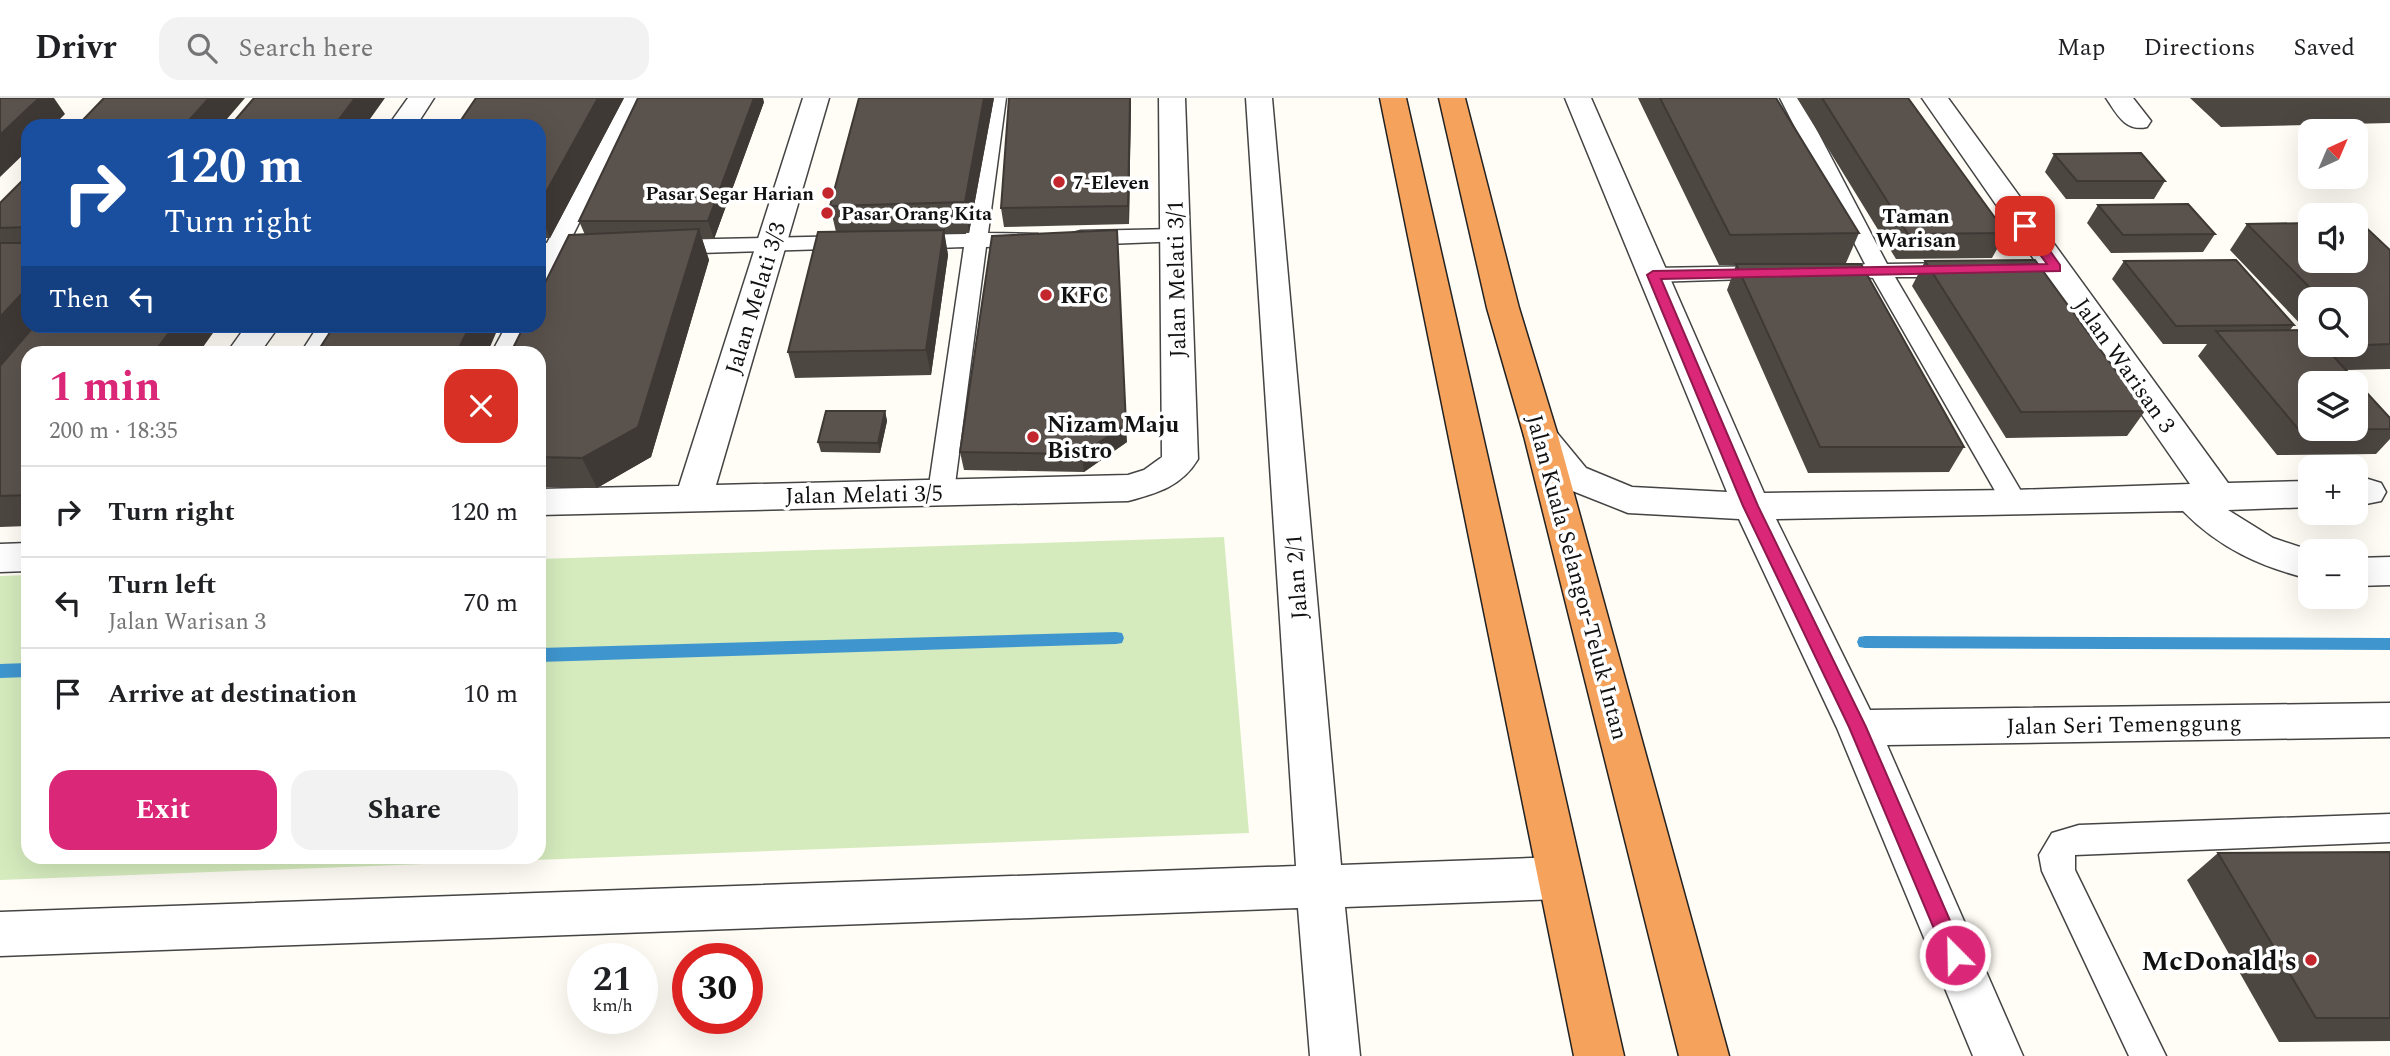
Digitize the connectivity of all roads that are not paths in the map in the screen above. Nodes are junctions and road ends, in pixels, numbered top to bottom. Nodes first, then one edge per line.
1 (421, 98) edge
2 (631, 98) edge
3 (816, 98) edge
4 (996, 98) edge
5 (1172, 98) edge
6 (1259, 98) edge
7 (1393, 98) edge
8 (1452, 98) edge
9 (1578, 98) edge
10 (1790, 98) edge
11 (1934, 98) edge
12 (2119, 98) edge
13 (407, 119) edge
14 (2137, 121) dead end
15 (1175, 236) junction
16 (975, 241) junction
17 (893, 242) edge
18 (866, 243) edge
19 (771, 245) junction
20 (623, 248) edge
21 (650, 248) edge
22 (547, 250) edge
23 (1975, 270) edge
24 (1880, 271) junction
25 (1840, 272) edge
26 (1787, 273) edge
27 (1653, 275) junction
28 (1541, 436) junction
29 (1180, 459) joint
30 (941, 492) junction
31 (2298, 494) edge
32 (2204, 496) junction
33 (695, 497) junction
34 (546, 502) edge
35 (2015, 503) junction
36 (1751, 506) junction
37 (21, 557) edge
38 (0, 558) edge
39 (2298, 563) edge
40 (2390, 571) edge
41 (2368, 572) edge
42 (2390, 720) edge
43 (1858, 727) junction
44 (2390, 828) edge
45 (1560, 878) junction
46 (1320, 887) junction
47 (0, 934) edge
48 (1335, 1056) edge
49 (1599, 1056) edge
50 (1704, 1056) edge
51 (1998, 1056) edge
52 (2148, 1056) edge

1 - 13 street
2 - 22 lane
3 - 19 street, Jalan Melati 3/3
4 - 16 lane
5 - 15 street, Jalan Melati 3/1
6 - 46 street, Jalan 2/1
7 - 45 highway
8 - 28 highway, Jalan Kuala Selangor-Teluk Intan
9 - 27 street
10 - 24 lane
11 - 32 street, Jalan Warisan 3
12 - 14 street
15 - 16 lane
15 - 29 street, Jalan Melati 3/1
16 - 17 lane
16 - 30 lane
18 - 19 lane
19 - 21 lane
19 - 33 street, Jalan Melati 3/3
20 - 22 lane
23 - 24 lane
24 - 25 lane
24 - 35 lane
26 - 27 lane
27 - 36 street
28 - 36 street
28 - 50 highway, Jalan Kuala Selangor-Teluk Intan
29 - 30 street, Jalan Melati 3/5
30 - 33 street, Jalan Melati 3/5
31 - 32 street
32 - 35 street
32 - 39 street, Jalan Warisan 3
33 - 34 street, Jalan Melati 3/5
35 - 36 street
36 - 43 street
37 - 38 street
40 - 41 street
42 - 43 street, Jalan Seri Temenggung
43 - 51 street
44 - 52 lane
45 - 46 street
45 - 49 highway
46 - 47 street
46 - 48 street, Jalan 2/1

